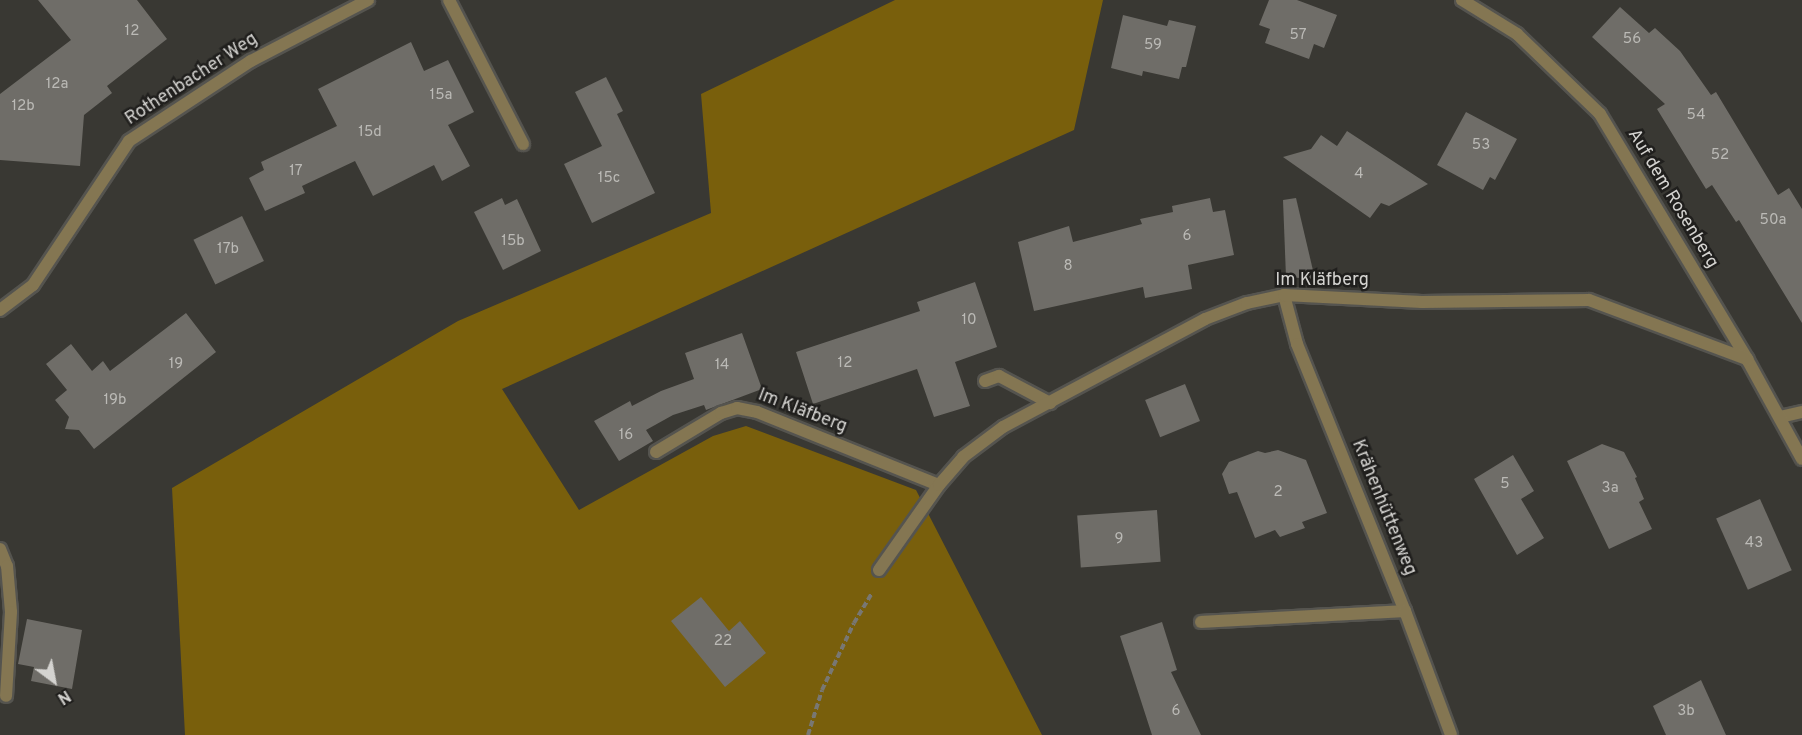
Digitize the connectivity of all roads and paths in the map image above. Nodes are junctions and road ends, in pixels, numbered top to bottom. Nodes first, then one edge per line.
1 (368, 0) edge
2 (449, 0) edge
3 (1462, 0) edge
4 (524, 144) dead end
5 (1284, 295) junction
6 (0, 310) edge
7 (1747, 359) junction
8 (985, 381) dead end
9 (1050, 403) junction
10 (1802, 412) edge
11 (1780, 417) junction
12 (656, 452) dead end
13 (1802, 459) edge
14 (939, 485) junction
15 (0, 549) edge
16 (879, 570) joint
17 (1405, 611) junction
18 (1201, 622) dead end
19 (6, 696) dead end
20 (808, 735) edge
21 (1450, 735) edge

1 - 6 street, Rothenbacher Weg
2 - 4 street
3 - 7 street, Auf dem Rosenberg
5 - 7 street, Im Kläfberg
5 - 9 street, Im Kläfberg
5 - 17 street, Krähenhüttenweg
7 - 11 street, Auf dem Rosenberg
8 - 9 street
9 - 14 street, Im Kläfberg
10 - 11 street
11 - 13 street, Auf dem Rosenberg
12 - 14 street, Im Kläfberg
14 - 16 street, Im Kläfberg
15 - 19 street
16 - 20 path
17 - 18 street
17 - 21 street, Krähenhüttenweg

